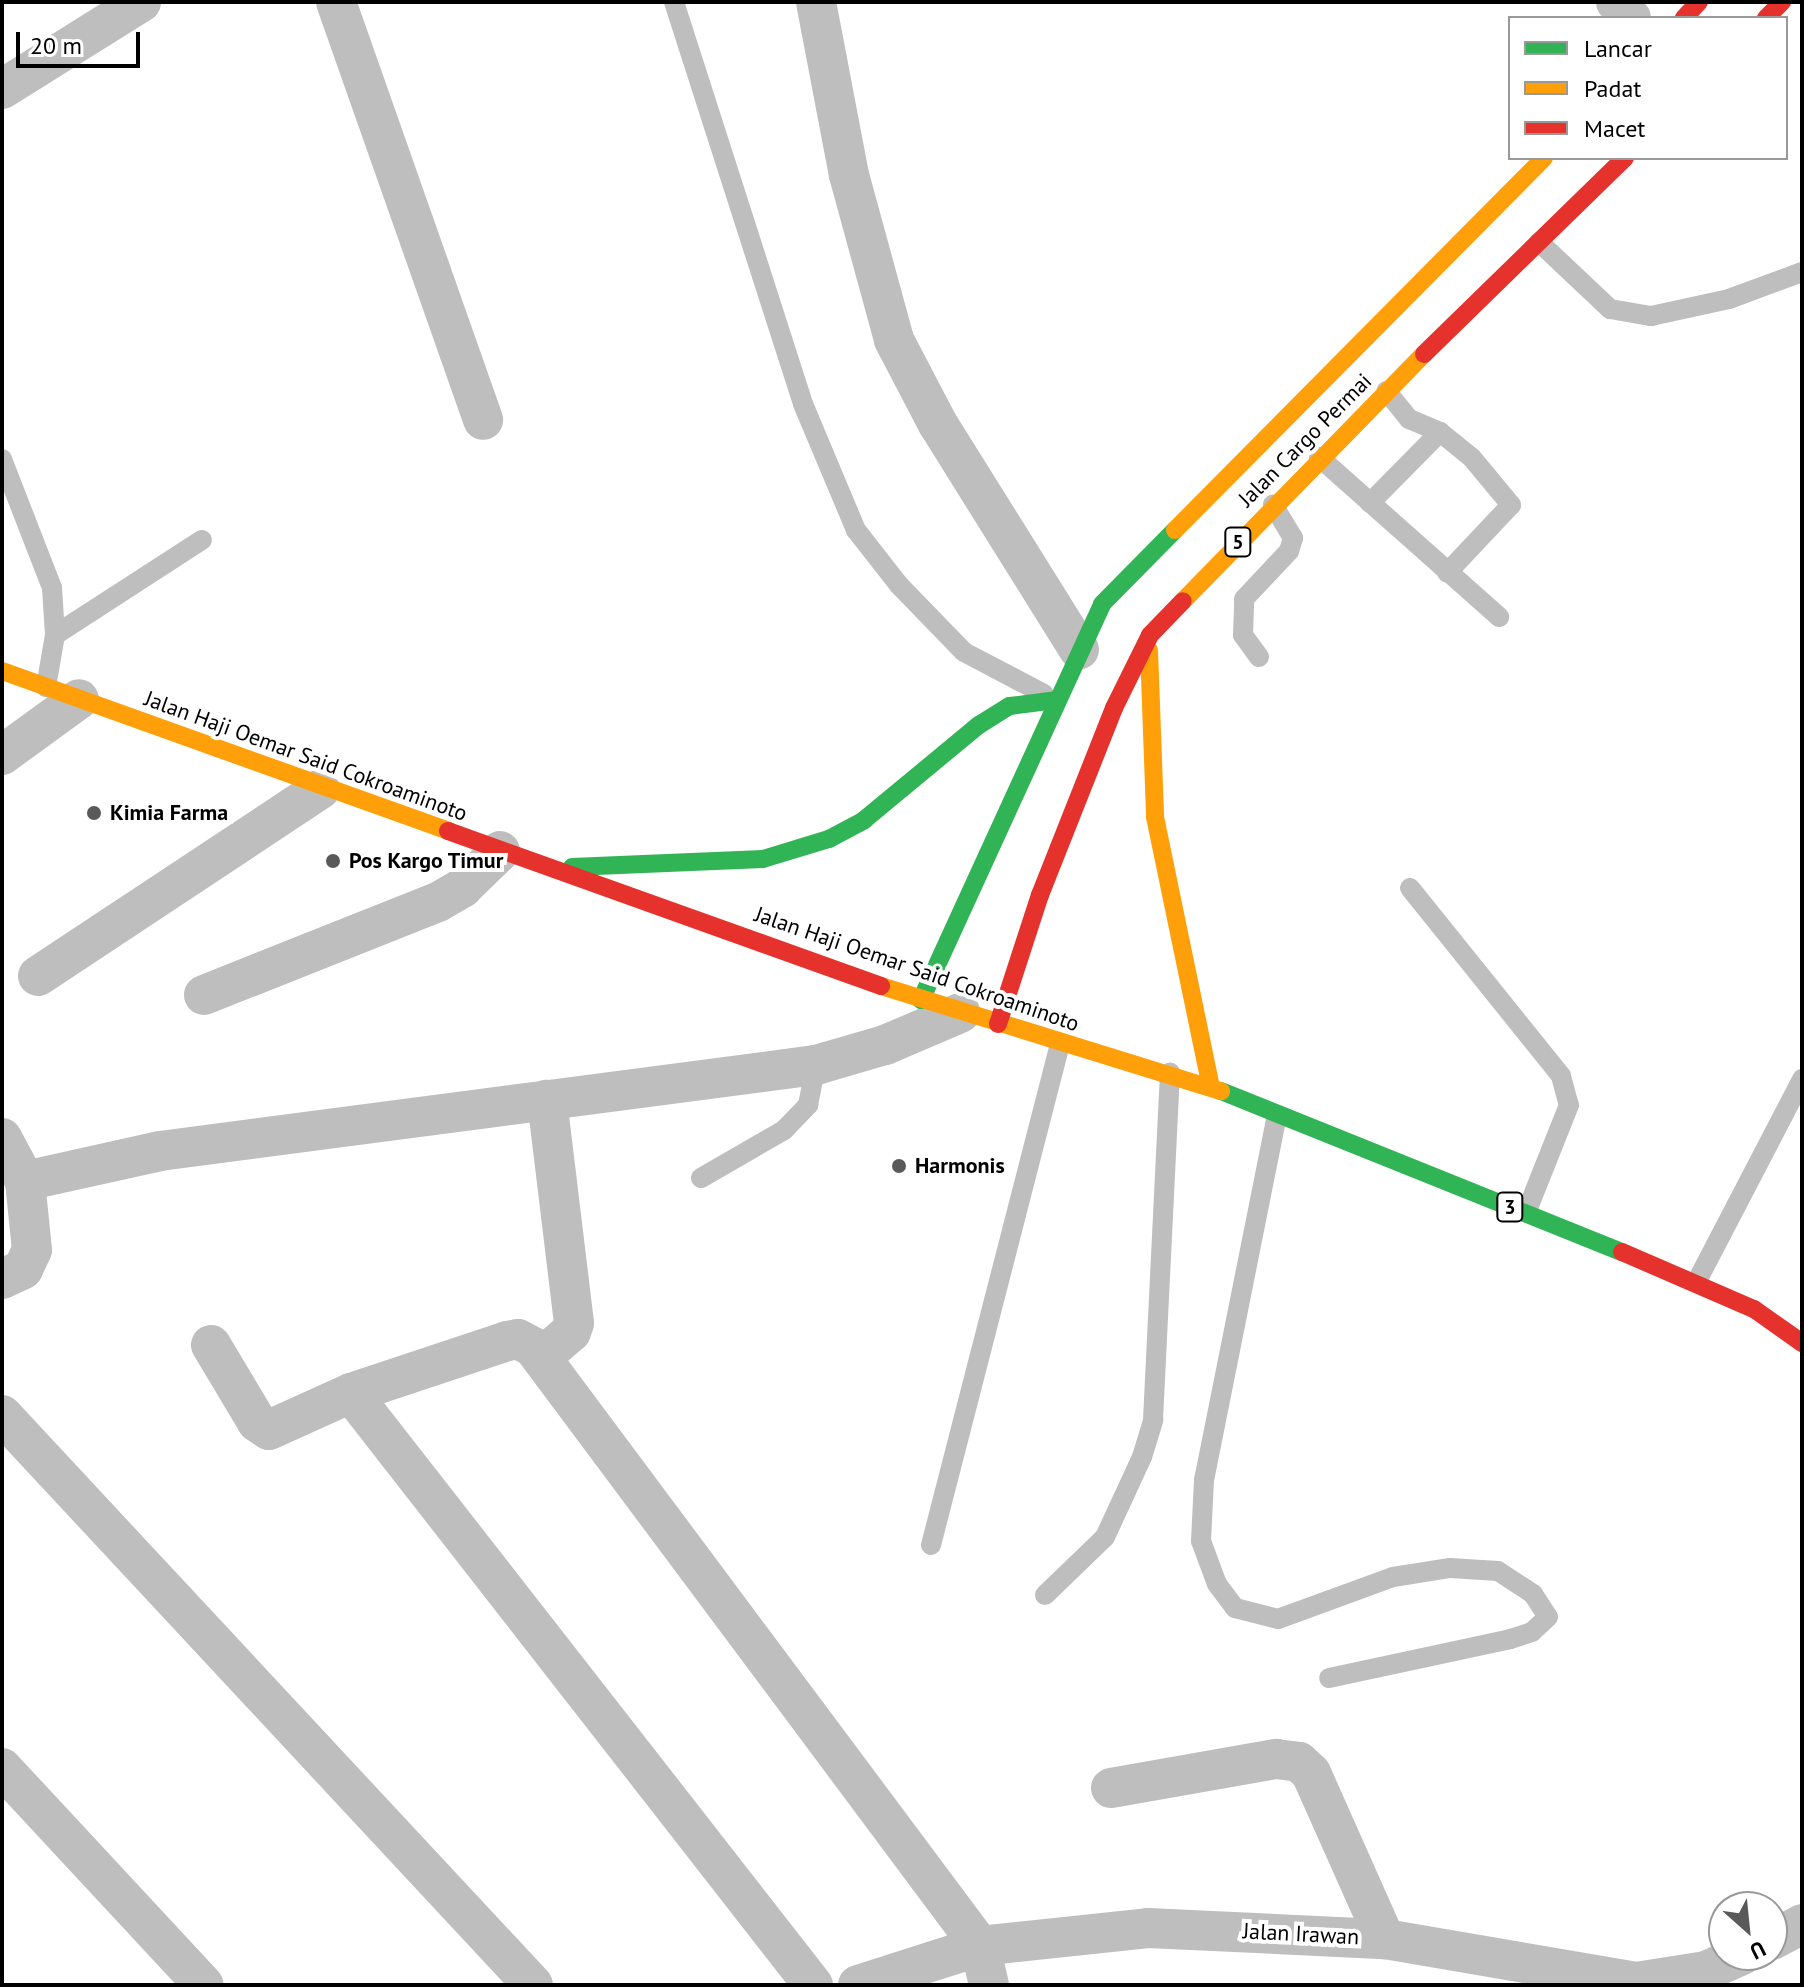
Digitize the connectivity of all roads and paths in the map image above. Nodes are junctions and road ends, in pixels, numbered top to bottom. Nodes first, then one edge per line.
1 (141, 2) edge
2 (336, 2) edge
3 (674, 2) edge
4 (816, 2) edge
5 (2, 89) edge
6 (1542, 160) edge
7 (1623, 160) edge
8 (1539, 242) junction
9 (1802, 272) edge
10 (1386, 391) junction
11 (483, 420) dead end
12 (1440, 432) junction
13 (1319, 457) junction
14 (2, 459) edge
15 (1370, 503) junction
16 (1273, 505) junction
17 (202, 540) dead end
18 (1447, 573) junction
19 (1499, 617) dead end
20 (55, 635) junction
21 (1150, 635) junction
22 (1079, 650) junction
23 (1259, 657) dead end
24 (2, 671) edge
25 (63, 693) junction
26 (1056, 700) junction
27 (2, 755) edge
28 (320, 789) junction
29 (500, 851) junction
30 (549, 868) junction
31 (1410, 888) dead end
32 (38, 976) dead end
33 (204, 995) dead end
34 (921, 1000) junction
35 (960, 1013) junction
36 (998, 1024) junction
37 (1060, 1044) junction
38 (816, 1065) junction
39 (1170, 1072) junction
40 (1802, 1079) edge
41 (1211, 1087) junction
42 (547, 1100) junction
43 (1277, 1115) junction
44 (2, 1138) edge
45 (701, 1178) dead end
46 (25, 1181) junction
47 (1526, 1213) junction
48 (2, 1279) edge
49 (1697, 1281) junction
50 (1802, 1343) edge
51 (211, 1345) dead end
52 (542, 1357) junction
53 (351, 1393) junction
54 (2, 1415) edge
55 (931, 1545) dead end
56 (1045, 1595) dead end
57 (1329, 1678) dead end
58 (2, 1768) edge
59 (1111, 1788) dead end
60 (1385, 1939) junction
61 (980, 1946) junction
62 (1706, 1978) edge
63 (204, 1985) edge
64 (533, 1985) edge
65 (813, 1985) edge
66 (858, 1985) edge
67 (989, 1985) edge

1 - 5 street
2 - 11 street
3 - 26 lane
4 - 22 street
6 - 22 highway, Jalan Cargo Permai / 5
7 - 8 highway, Jalan Cargo Permai / 5
8 - 9 lane
8 - 10 highway, Jalan Cargo Permai / 5
10 - 12 lane
10 - 13 highway, Jalan Cargo Permai / 5
12 - 15 lane
12 - 18 lane
13 - 15 lane
13 - 16 highway, Jalan Cargo Permai / 5
14 - 20 lane
15 - 18 lane
16 - 21 highway, Jalan Cargo Permai / 5
16 - 23 lane
17 - 20 lane
18 - 19 lane
20 - 25 lane
21 - 36 highway, Jalan Cargo Permai / 5
21 - 41 highway
22 - 26 highway, Jalan Cargo Permai / 5
24 - 25 highway, Jalan Haji Oemar Said Cokroaminoto / 3
25 - 27 street
25 - 28 highway, Jalan Haji Oemar Said Cokroaminoto / 3
26 - 30 highway
26 - 34 highway, Jalan Cargo Permai / 5
28 - 29 highway, Jalan Haji Oemar Said Cokroaminoto / 3
28 - 32 street
29 - 30 highway, Jalan Haji Oemar Said Cokroaminoto / 3
29 - 33 street
30 - 34 highway, Jalan Haji Oemar Said Cokroaminoto / 3
31 - 47 lane
34 - 35 highway, Jalan Haji Oemar Said Cokroaminoto / 3
35 - 36 highway, Jalan Haji Oemar Said Cokroaminoto / 3
35 - 38 street
36 - 37 highway, Jalan Haji Oemar Said Cokroaminoto / 3
37 - 39 highway, Jalan Haji Oemar Said Cokroaminoto / 3
37 - 55 lane
38 - 42 street
38 - 45 lane
39 - 41 highway, Jalan Haji Oemar Said Cokroaminoto / 3
39 - 56 lane
40 - 49 lane
41 - 43 highway, Jalan Haji Oemar Said Cokroaminoto / 3
42 - 46 street
42 - 52 street
43 - 47 highway, Jalan Haji Oemar Said Cokroaminoto / 3
43 - 57 lane
44 - 46 street
46 - 48 street
47 - 49 highway, Jalan Haji Oemar Said Cokroaminoto / 3
49 - 50 highway, Jalan Haji Oemar Said Cokroaminoto / 3
51 - 53 street
52 - 53 street
52 - 61 street
53 - 65 street
54 - 64 street
58 - 63 street
59 - 60 street
60 - 61 street, Jalan Irawan
60 - 62 street, Jalan Irawan
61 - 66 street, Jalan Irawan
61 - 67 street

